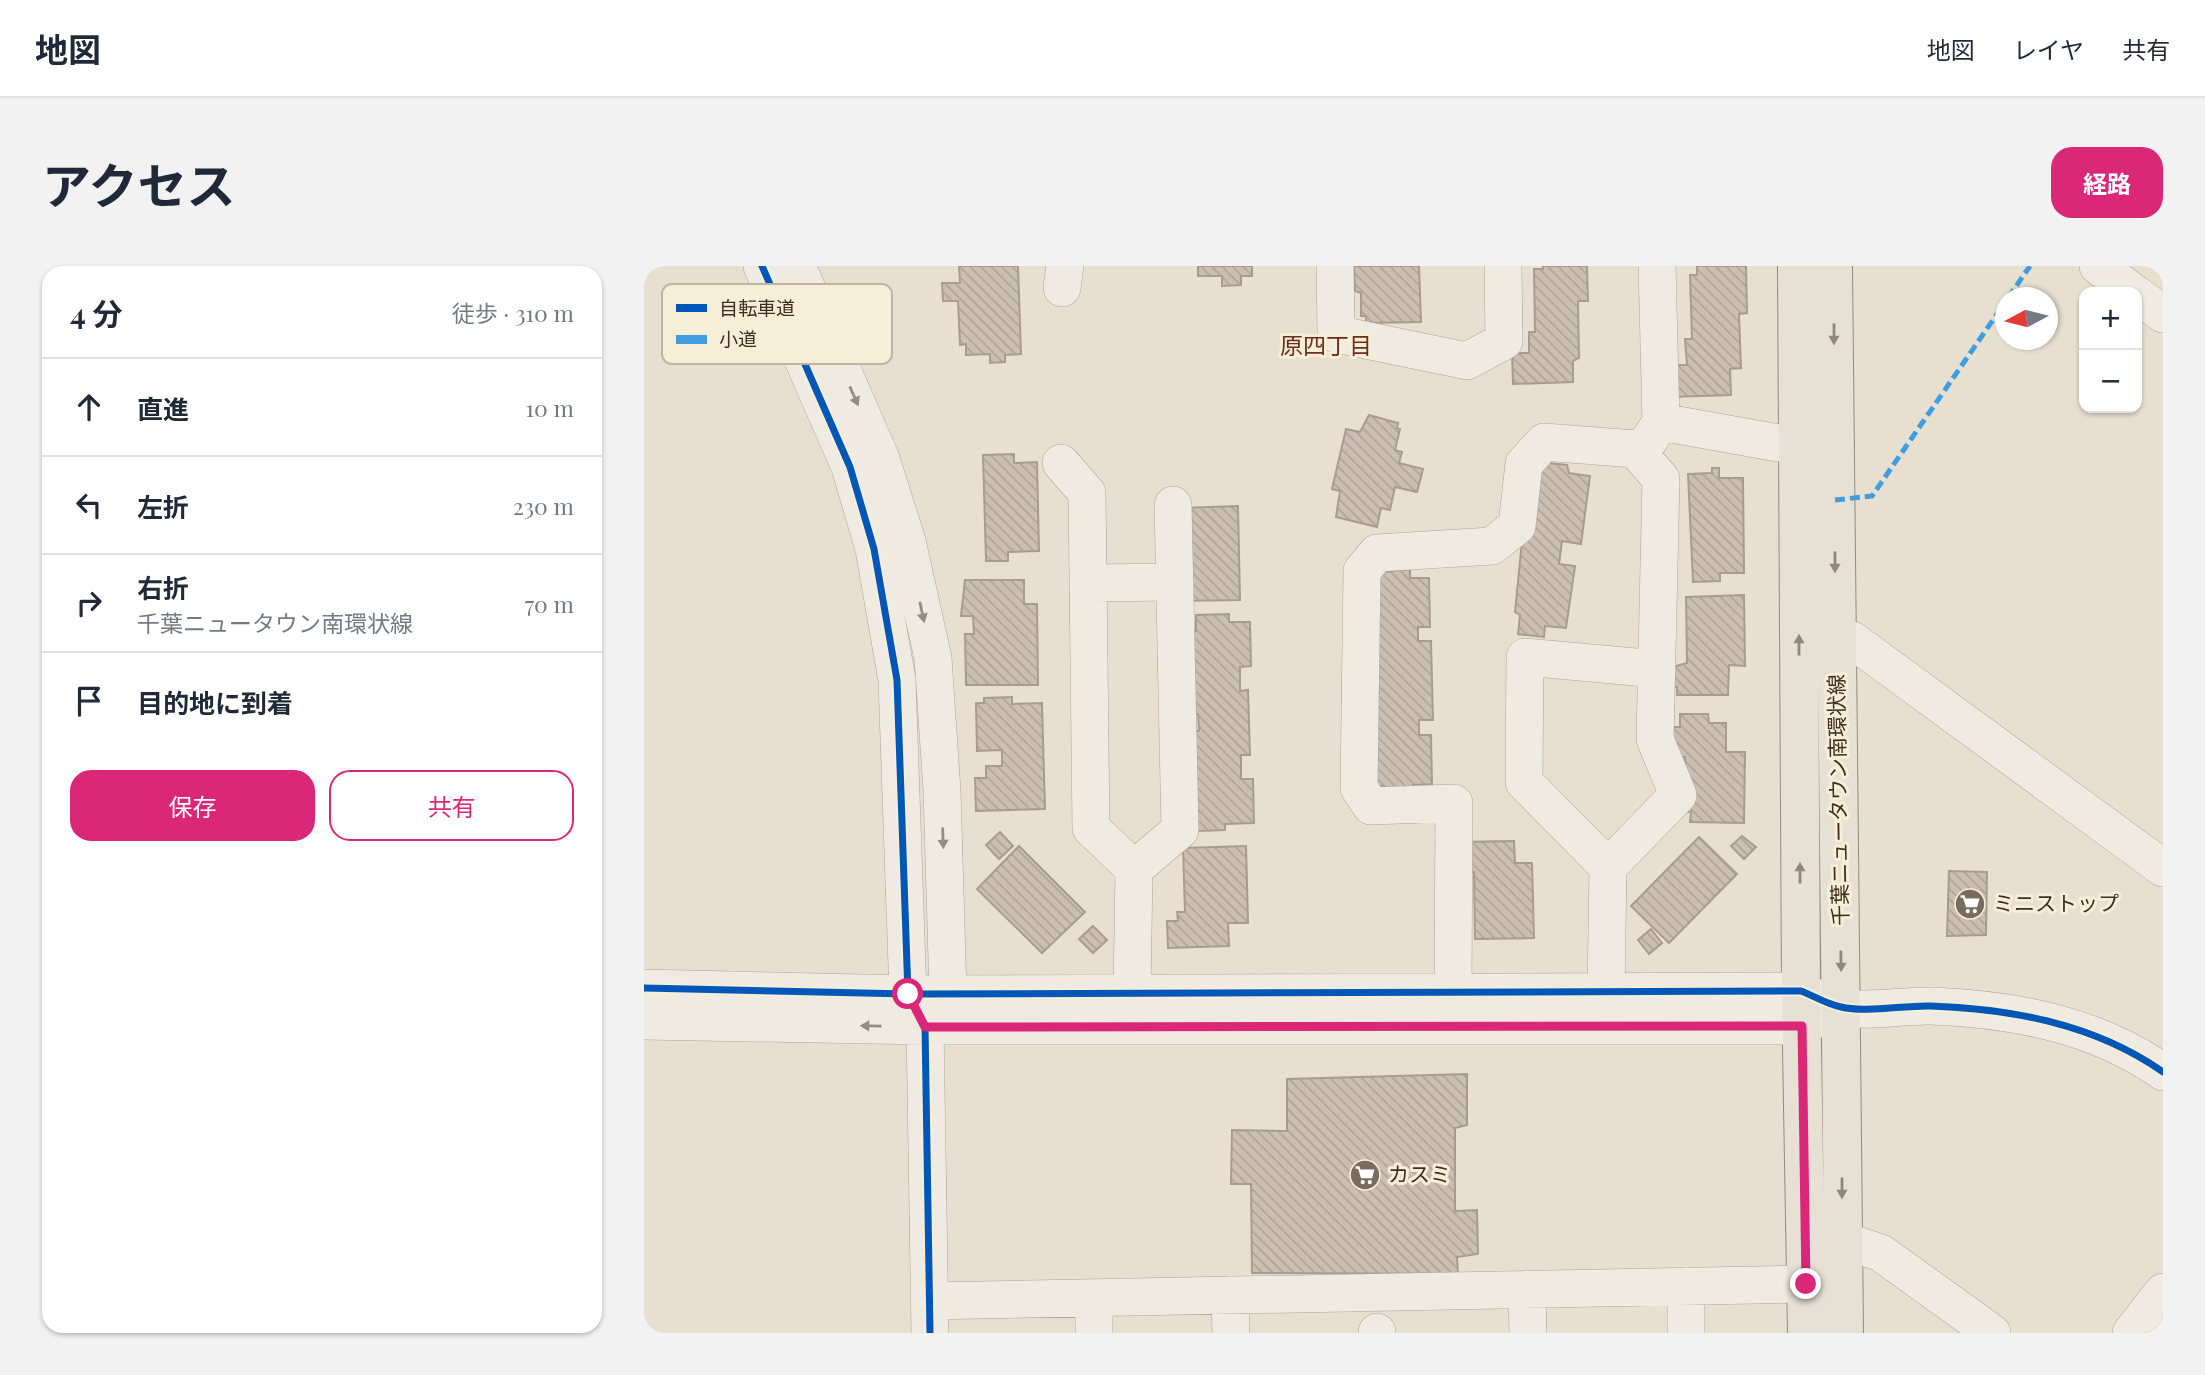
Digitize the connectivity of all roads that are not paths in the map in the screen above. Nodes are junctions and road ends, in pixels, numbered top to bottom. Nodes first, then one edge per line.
1 (762, 266) edge
2 (797, 266) edge
3 (1335, 266) edge
4 (1503, 266) edge
5 (1657, 266) edge
6 (1797, 266) edge
7 (1833, 266) edge
8 (2098, 266) edge
9 (770, 284) edge
10 (805, 284) edge
11 (2127, 287) edge
12 (2142, 298) edge
13 (2163, 314) edge
14 (805, 364) edge
15 (840, 364) edge
16 (1661, 422) junction
17 (1798, 443) junction
18 (1640, 454) junction
19 (1061, 463) dead end
20 (1173, 505) dead end
21 (1175, 582) junction
22 (1088, 583) junction
23 (1836, 641) junction
24 (1657, 669) junction
25 (1608, 867) junction
26 (2163, 868) edge
27 (1134, 869) junction
28 (644, 988) edge
29 (1453, 992) junction
30 (1605, 992) junction
31 (1132, 993) junction
32 (908, 994) junction
33 (948, 994) junction
34 (1842, 1007) junction
35 (1801, 1009) junction
36 (644, 1021) edge
37 (925, 1027) junction
38 (2163, 1072) edge
39 (1842, 1240) junction
40 (1806, 1284) junction
41 (1686, 1286) junction
42 (1527, 1289) junction
43 (2163, 1292) edge
44 (1230, 1295) junction
45 (1094, 1315) edge
46 (930, 1317) edge
47 (1231, 1333) edge
48 (1528, 1333) edge
49 (1686, 1333) edge
50 (1807, 1333) edge
51 (1844, 1333) edge
52 (1992, 1333) edge
53 (2131, 1333) edge

1 - 9 street
2 -> 10 street
3 - 4 street
5 - 16 street
6 - 17 main road, 千葉ニュータウン南環状線
7 -> 23 main road, 千葉ニュータウン南環状線
8 - 11 street
12 - 13 street
14 - 32 street
15 -> 33 street
16 - 17 street
16 - 18 street
35 -> 17 main road, 千葉ニュータウン南環状線
18 - 24 street
18 - 29 street
19 - 22 street
20 - 21 street
21 - 22 street
21 - 27 street
22 - 27 street
23 - 26 street
23 -> 34 main road, 千葉ニュータウン南環状線
24 - 25 street
24 - 25 street
25 - 30 street
27 - 31 street
28 - 32 street
29 - 30 street
29 - 31 street
30 - 35 street
31 - 33 street
32 - 33 street
32 - 37 street
33 - 37 street
34 - 35 street
34 - 38 street
34 -> 39 main road, 千葉ニュータウン南環状線
35 - 37 street
35 - 40 main road, 千葉ニュータウン南環状線
37 -> 36 street
37 - 46 street
39 - 51 main road, 千葉ニュータウン南環状線
39 - 52 street
40 - 41 street
40 - 50 main road, 千葉ニュータウン南環状線
41 - 42 street
41 - 49 street
42 - 44 street
42 - 48 street
43 - 53 street
44 - 45 street
44 - 47 street
45 - 46 street

